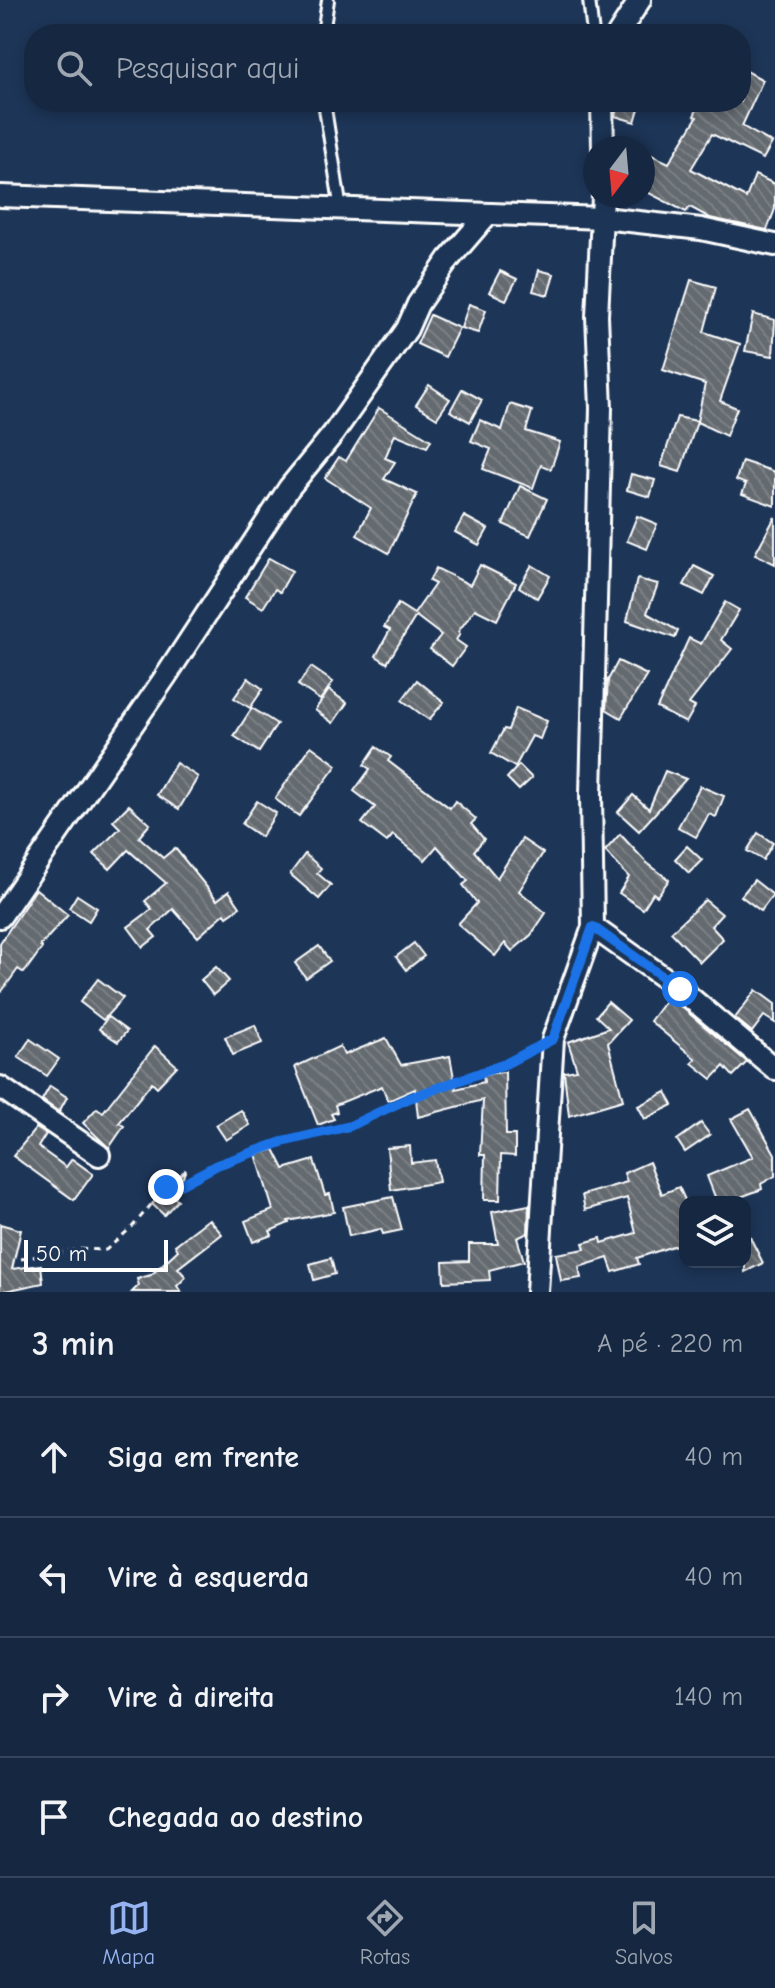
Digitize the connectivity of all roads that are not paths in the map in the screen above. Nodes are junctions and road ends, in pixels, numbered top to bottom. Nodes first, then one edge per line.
1 (328, 0) edge
2 (589, 0) edge
3 (640, 0) edge
4 (324, 24) edge
5 (592, 24) edge
6 (624, 24) edge
7 (326, 112) edge
8 (602, 112) edge
9 (603, 136) edge
10 (0, 196) edge
11 (603, 208) edge
12 (341, 210) junction
13 (486, 216) junction
14 (603, 218) junction
15 (775, 245) edge
16 (0, 917) edge
17 (593, 927) junction
18 (775, 1069) edge
19 (0, 1087) edge
20 (99, 1155) dead end
21 (537, 1292) edge

1 - 4 lane
2 - 5 lane
3 - 6 street
7 - 12 lane
8 - 9 street
10 - 12 street
11 - 14 street
12 - 13 street
13 - 14 street
13 - 16 street
14 - 15 street
14 - 17 street
17 - 18 street
17 - 21 street
19 - 20 street

